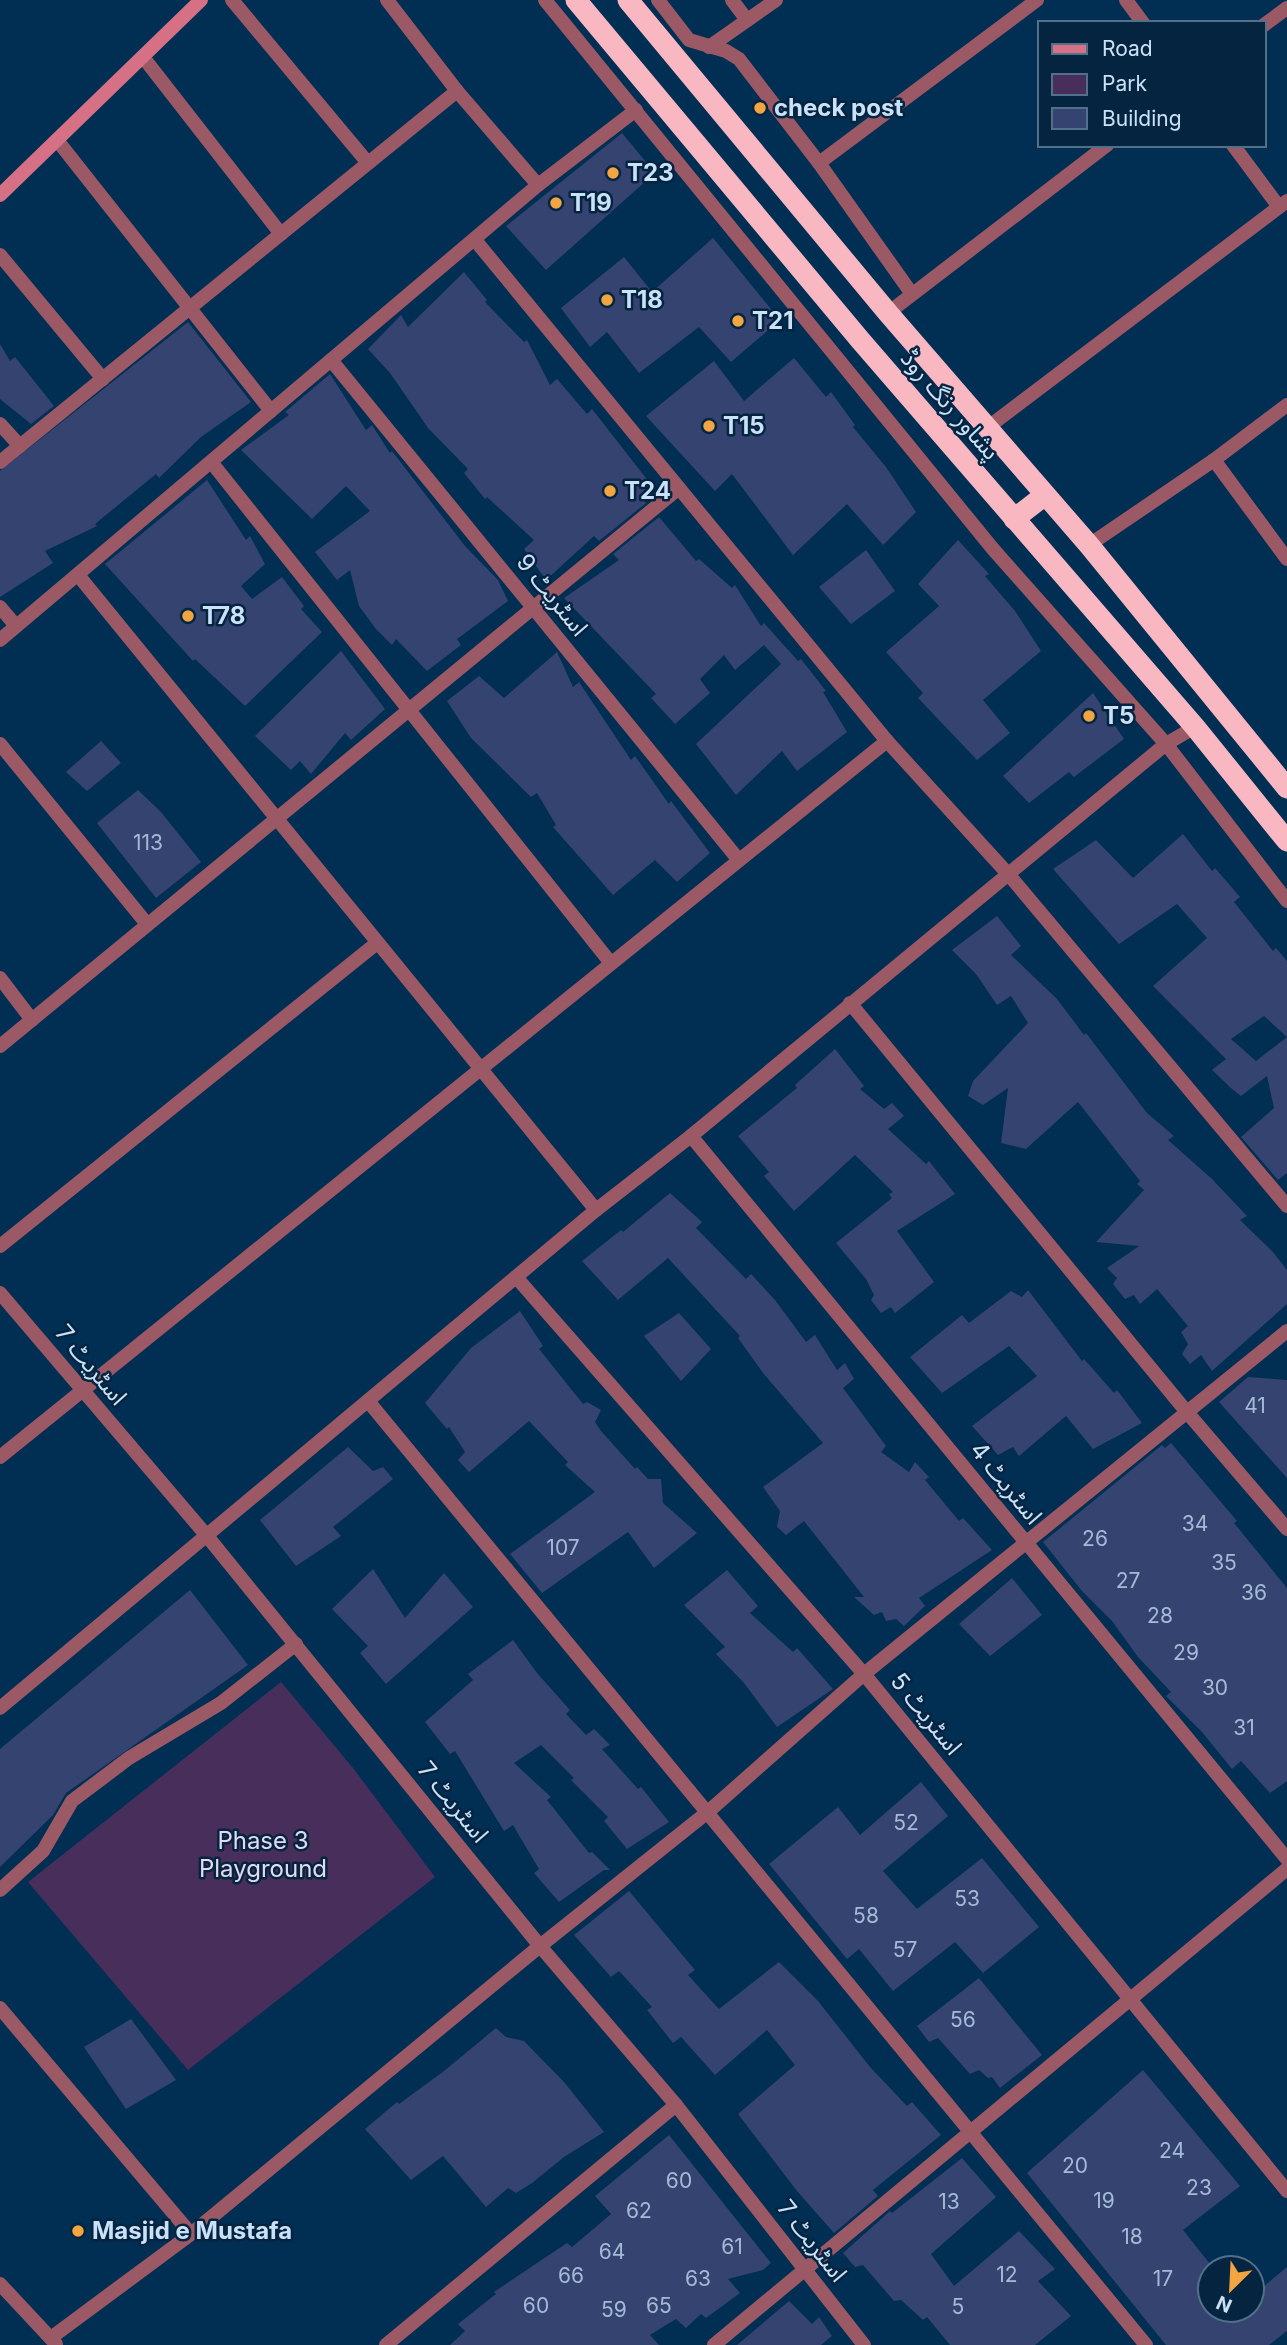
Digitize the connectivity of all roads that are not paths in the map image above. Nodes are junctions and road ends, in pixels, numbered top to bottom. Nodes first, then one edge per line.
1 (201, 0) edge
2 (232, 0) edge
3 (387, 0) edge
4 (545, 0) edge
5 (576, 0) edge
6 (628, 0) edge
7 (658, 0) edge
8 (732, 0) edge
9 (776, 0) edge
10 (1037, 0) edge
11 (1126, 0) edge
12 (1287, 8) edge
13 (747, 20) junction
14 (1142, 21) edge
15 (1266, 24) edge
16 (709, 47) junction
17 (143, 57) junction
18 (457, 92) junction
19 (636, 110) junction
20 (57, 140) junction
21 (1104, 147) edge
22 (1235, 147) edge
23 (368, 163) junction
24 (819, 163) junction
25 (538, 185) junction
26 (0, 195) edge
27 (1283, 204) edge
28 (281, 234) junction
29 (475, 240) junction
30 (0, 255) edge
31 (912, 294) junction
32 (190, 308) junction
33 (888, 313) junction
34 (331, 360) junction
35 (103, 379) junction
36 (1287, 405) edge
37 (271, 411) junction
38 (0, 424) edge
39 (987, 428) junction
40 (20, 446) junction
41 (1214, 460) junction
42 (0, 462) edge
43 (212, 463) junction
44 (678, 488) junction
45 (1045, 495) junction
46 (1014, 519) junction
47 (1089, 545) junction
48 (1287, 559) edge
49 (78, 575) junction
50 (0, 607) edge
51 (532, 607) junction
52 (16, 626) junction
53 (0, 640) edge
54 (408, 709) junction
55 (1195, 727) junction
56 (887, 741) junction
57 (0, 744) edge
58 (1166, 744) junction
59 (1287, 788) edge
60 (276, 818) junction
61 (1287, 841) edge
62 (738, 859) junction
63 (1009, 875) junction
64 (1287, 901) edge
65 (147, 924) junction
66 (377, 943) junction
67 (610, 962) junction
68 (0, 978) edge
69 (850, 1003) junction
70 (32, 1020) junction
71 (0, 1046) edge
72 (481, 1069) junction
73 (691, 1136) junction
74 (1287, 1206) edge
75 (596, 1210) junction
76 (0, 1246) edge
77 (516, 1277) junction
78 (0, 1293) edge
79 (1287, 1331) edge
80 (81, 1389) junction
81 (368, 1401) junction
82 (1186, 1411) junction
83 (0, 1457) edge
84 (1287, 1529) edge
85 (207, 1536) junction
86 (1025, 1542) junction
87 (296, 1644) junction
88 (864, 1674) junction
89 (0, 1708) edge
90 (709, 1811) junction
91 (1287, 1859) edge
92 (1287, 1869) edge
93 (0, 1890) edge
94 (540, 1946) junction
95 (1132, 2000) junction
96 (0, 2008) edge
97 (676, 2105) junction
98 (974, 2132) junction
99 (1287, 2191) edge
100 (191, 2234) junction
101 (806, 2270) junction
102 (0, 2284) edge
103 (54, 2341) edge
104 (386, 2345) edge
105 (714, 2345) edge
106 (864, 2345) edge
107 (1146, 2345) edge

1 - 17 street
2 - 23 street
3 - 18 street
4 - 19 street
5 - 46 highway, پشاور رنگ روڈ
6 - 33 highway, پشاور رنگ روڈ
7 - 16 street
8 - 13 street
9 - 13 street
10 - 24 street
11 - 14 street
12 - 15 street
13 - 16 street
16 - 24 street
17 - 20 street
17 - 28 street
18 - 23 street
18 - 25 street
19 - 25 street
19 - 58 street
20 - 26 street
20 - 32 street
21 - 31 street
22 - 27 street
23 - 28 street
24 - 31 street
25 - 29 street
27 - 39 street
28 - 32 street
29 - 34 street
29 - 44 street
30 - 35 street
31 - 33 street
32 - 35 street
32 - 37 street
33 - 39 highway, پشاور رنگ روڈ
34 - 37 street
34 - 51 street, اسٹریٹ 9
35 - 40 street
36 - 41 street
37 - 43 street
38 - 40 street
39 - 45 highway, پشاور رنگ روڈ
40 - 42 street
41 - 47 street
41 - 48 street
43 - 49 street
43 - 54 street
44 - 51 street
44 - 56 street
45 - 46 highway
45 - 47 highway, پشاور رنگ روڈ
46 - 55 highway, پشاور رنگ روڈ
47 - 59 highway, پشاور رنگ روڈ
49 - 52 street
49 - 60 street
50 - 52 street
51 - 54 street
51 - 62 street, اسٹریٹ 9
52 - 53 street
54 - 60 street
54 - 67 street
55 - 58 street
55 - 61 highway, پشاور رنگ روڈ
56 - 62 street
56 - 63 street
57 - 65 street
58 - 63 street
58 - 64 street
60 - 65 street
60 - 66 street
62 - 67 street
63 - 69 street
63 - 74 street
65 - 70 street
66 - 72 street
66 - 76 street
67 - 72 street
68 - 70 street
69 - 73 street
69 - 82 street
70 - 71 street
72 - 75 street
72 - 80 street
73 - 75 street
73 - 86 street, اسٹریٹ 4
75 - 77 street
77 - 81 street
77 - 88 street, اسٹریٹ 5
78 - 80 street, اسٹریٹ 7
79 - 82 street
80 - 83 street
80 - 85 street, اسٹریٹ 7
81 - 85 street
81 - 90 street
82 - 84 street
82 - 86 street
85 - 87 street, اسٹریٹ 7
85 - 89 street
86 - 88 street
86 - 91 street, اسٹریٹ 4
87 - 93 street
87 - 94 street, اسٹریٹ 7
88 - 90 street
88 - 95 street, اسٹریٹ 5
90 - 94 street
90 - 98 street
92 - 95 street
94 - 97 street, اسٹریٹ 7
94 - 100 street
95 - 98 street
95 - 99 street, اسٹریٹ 5
96 - 100 street
97 - 101 street, اسٹریٹ 7
97 - 104 street
98 - 101 street
98 - 107 street
100 - 103 street
101 - 105 street
101 - 106 street, اسٹریٹ 7
102 - 103 street

